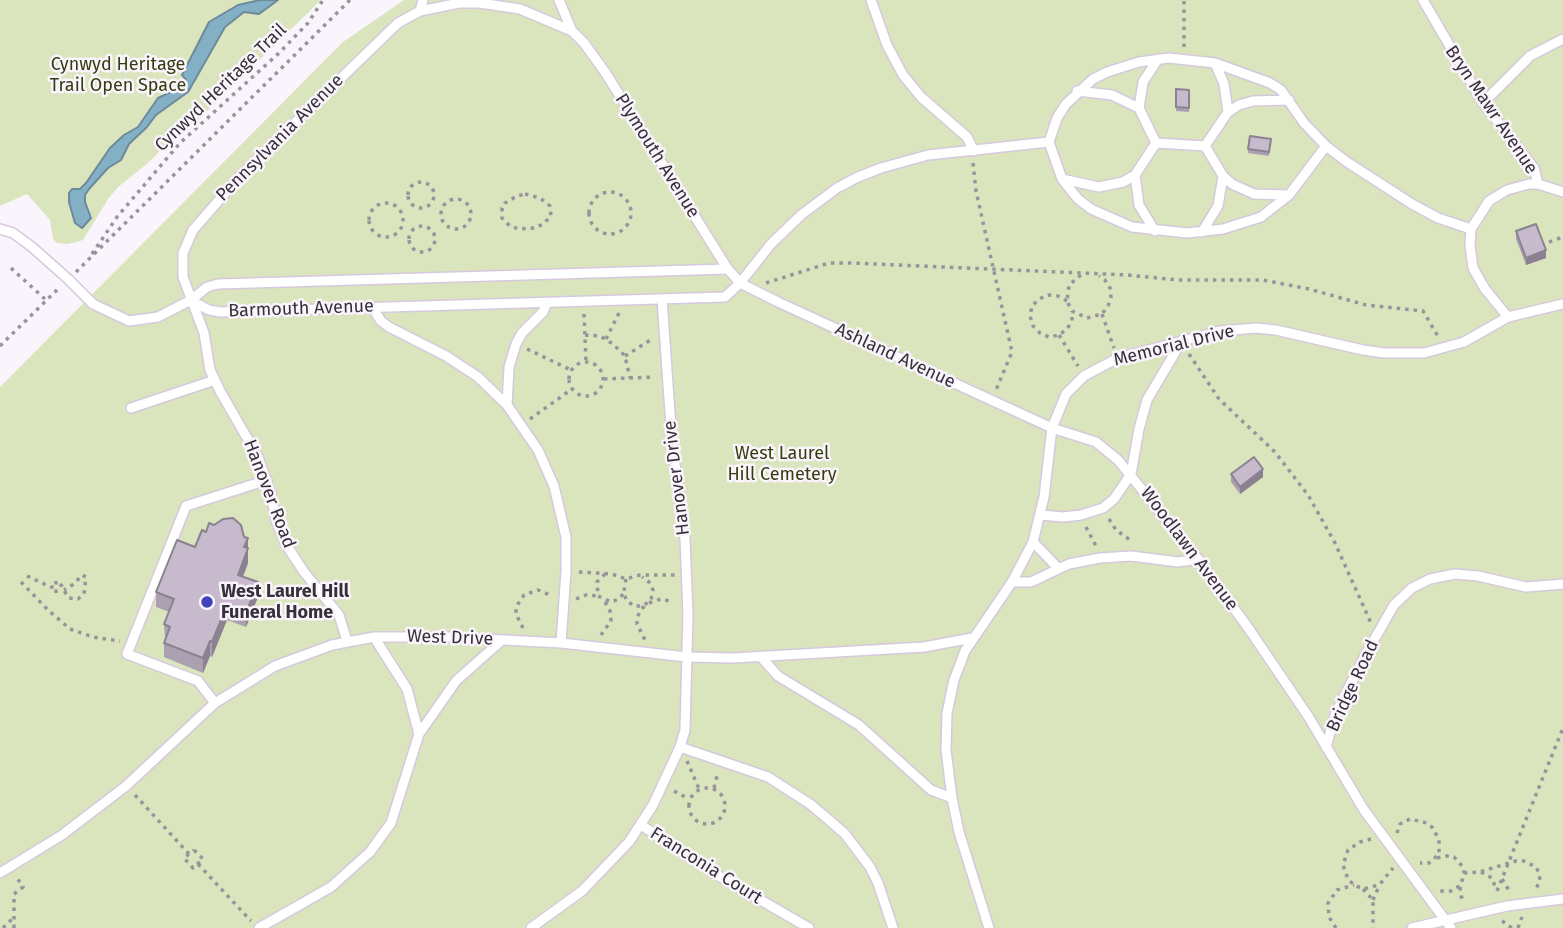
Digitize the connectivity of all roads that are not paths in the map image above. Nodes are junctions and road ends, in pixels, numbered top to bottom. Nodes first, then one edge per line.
1 (423, 0) edge
2 (559, 0) edge
3 (871, 0) edge
4 (1423, 0) edge
5 (420, 11) junction
6 (572, 31) junction
7 (1563, 39) edge
8 (1158, 59) junction
9 (1215, 63) junction
10 (1077, 91) junction
11 (1289, 100) junction
12 (1483, 103) junction
13 (1139, 108) junction
14 (1228, 112) junction
15 (1049, 142) junction
16 (1156, 143) junction
17 (1205, 146) junction
18 (1326, 146) junction
19 (973, 151) junction
20 (1135, 175) junction
21 (1223, 176) junction
22 (1062, 179) junction
23 (1538, 184) junction
24 (1563, 192) edge
25 (1289, 195) junction
26 (0, 229) edge
27 (1471, 229) junction
28 (1155, 231) junction
29 (1202, 232) junction
30 (728, 269) junction
31 (745, 286) junction
32 (662, 299) junction
33 (191, 300) junction
34 (547, 302) junction
35 (1563, 304) edge
36 (372, 307) junction
37 (1508, 317) junction
38 (1183, 340) junction
39 (215, 380) junction
40 (506, 405) junction
41 (131, 408) dead end
42 (1052, 428) junction
43 (1131, 474) junction
44 (267, 480) junction
45 (1041, 514) junction
46 (1033, 542) junction
47 (1198, 559) junction
48 (1058, 568) junction
49 (1013, 582) junction
50 (1563, 584) edge
51 (374, 637) junction
52 (972, 638) junction
53 (502, 640) junction
54 (347, 641) junction
55 (561, 643) junction
56 (687, 657) junction
57 (761, 657) junction
58 (215, 703) junction
59 (419, 734) junction
60 (680, 747) junction
61 (1326, 747) junction
62 (951, 798) junction
63 (641, 824) junction
64 (0, 873) edge
65 (1563, 899) edge
66 (1449, 924) edge
67 (258, 928) edge
68 (531, 928) edge
69 (809, 928) edge
70 (894, 928) edge
71 (989, 928) edge
72 (1412, 928) edge

1 - 5 lane
2 - 6 lane, Plymouth Avenue
3 - 19 lane
4 - 12 lane, Bryn Mawr Avenue
5 - 6 lane, Plymouth Avenue
5 - 33 lane, Pennsylvania Avenue
6 - 30 lane, Plymouth Avenue
7 - 12 lane
8 - 9 lane
8 - 10 lane
8 - 13 lane
9 - 11 lane
9 - 14 lane
10 - 13 lane
10 - 15 lane
11 - 14 lane
11 - 18 lane
12 - 23 lane, Bryn Mawr Avenue
13 - 16 lane
14 - 17 lane
15 - 19 lane
15 - 22 lane
16 - 17 lane
16 - 20 lane
17 - 21 lane
18 - 25 lane
18 - 27 lane
19 - 31 lane
20 - 22 lane
20 - 28 lane
21 - 25 lane
21 - 29 lane
22 - 28 lane
23 - 24 lane
23 - 27 lane
25 - 29 lane
26 - 33 lane
27 - 37 lane
28 - 29 lane
30 - 31 lane, Plymouth Avenue
30 - 33 lane, Barmouth Avenue
31 - 32 lane, Barmouth Avenue
31 - 42 lane, Ashland Avenue
32 - 34 lane, Barmouth Avenue
32 - 56 lane, Hanover Drive
33 - 36 lane, Barmouth Avenue
33 - 39 lane, Hanover Road
34 - 36 lane, Barmouth Avenue
34 - 40 lane
35 - 37 lane, Memorial Drive
36 - 40 lane
37 - 38 lane, Memorial Drive
38 - 42 lane, Memorial Drive
38 - 43 lane, Woodlawn Avenue
39 - 41 lane
39 - 44 lane, Hanover Road
40 - 55 lane
42 - 43 lane, Ashland Avenue
42 - 45 lane, Memorial Drive
43 - 45 lane
43 - 47 lane, Woodlawn Avenue
44 - 54 lane, Hanover Road
44 - 58 lane
45 - 46 lane, Memorial Drive
46 - 48 lane
46 - 49 lane, Memorial Drive
47 - 48 lane
47 - 61 lane, Woodlawn Avenue
48 - 49 lane
49 - 52 lane, Memorial Drive
50 - 61 lane, Bridge Road
51 - 53 lane, West Drive
51 - 54 lane, West Drive
51 - 59 lane
52 - 57 lane, West Drive
52 - 62 lane, Memorial Drive
53 - 55 lane, West Drive
53 - 59 lane
54 - 58 lane, West Drive
55 - 56 lane, West Drive
56 - 57 lane, West Drive
56 - 60 lane, Hanover Drive
57 - 62 lane
58 - 64 lane, West Drive
59 - 67 lane
60 - 63 lane, Hanover Drive
60 - 70 lane
61 - 66 lane, Bridge Road
62 - 71 lane, Memorial Drive
63 - 68 lane, Hanover Drive
63 - 69 lane, Franconia Court
65 - 66 lane
66 - 72 lane

